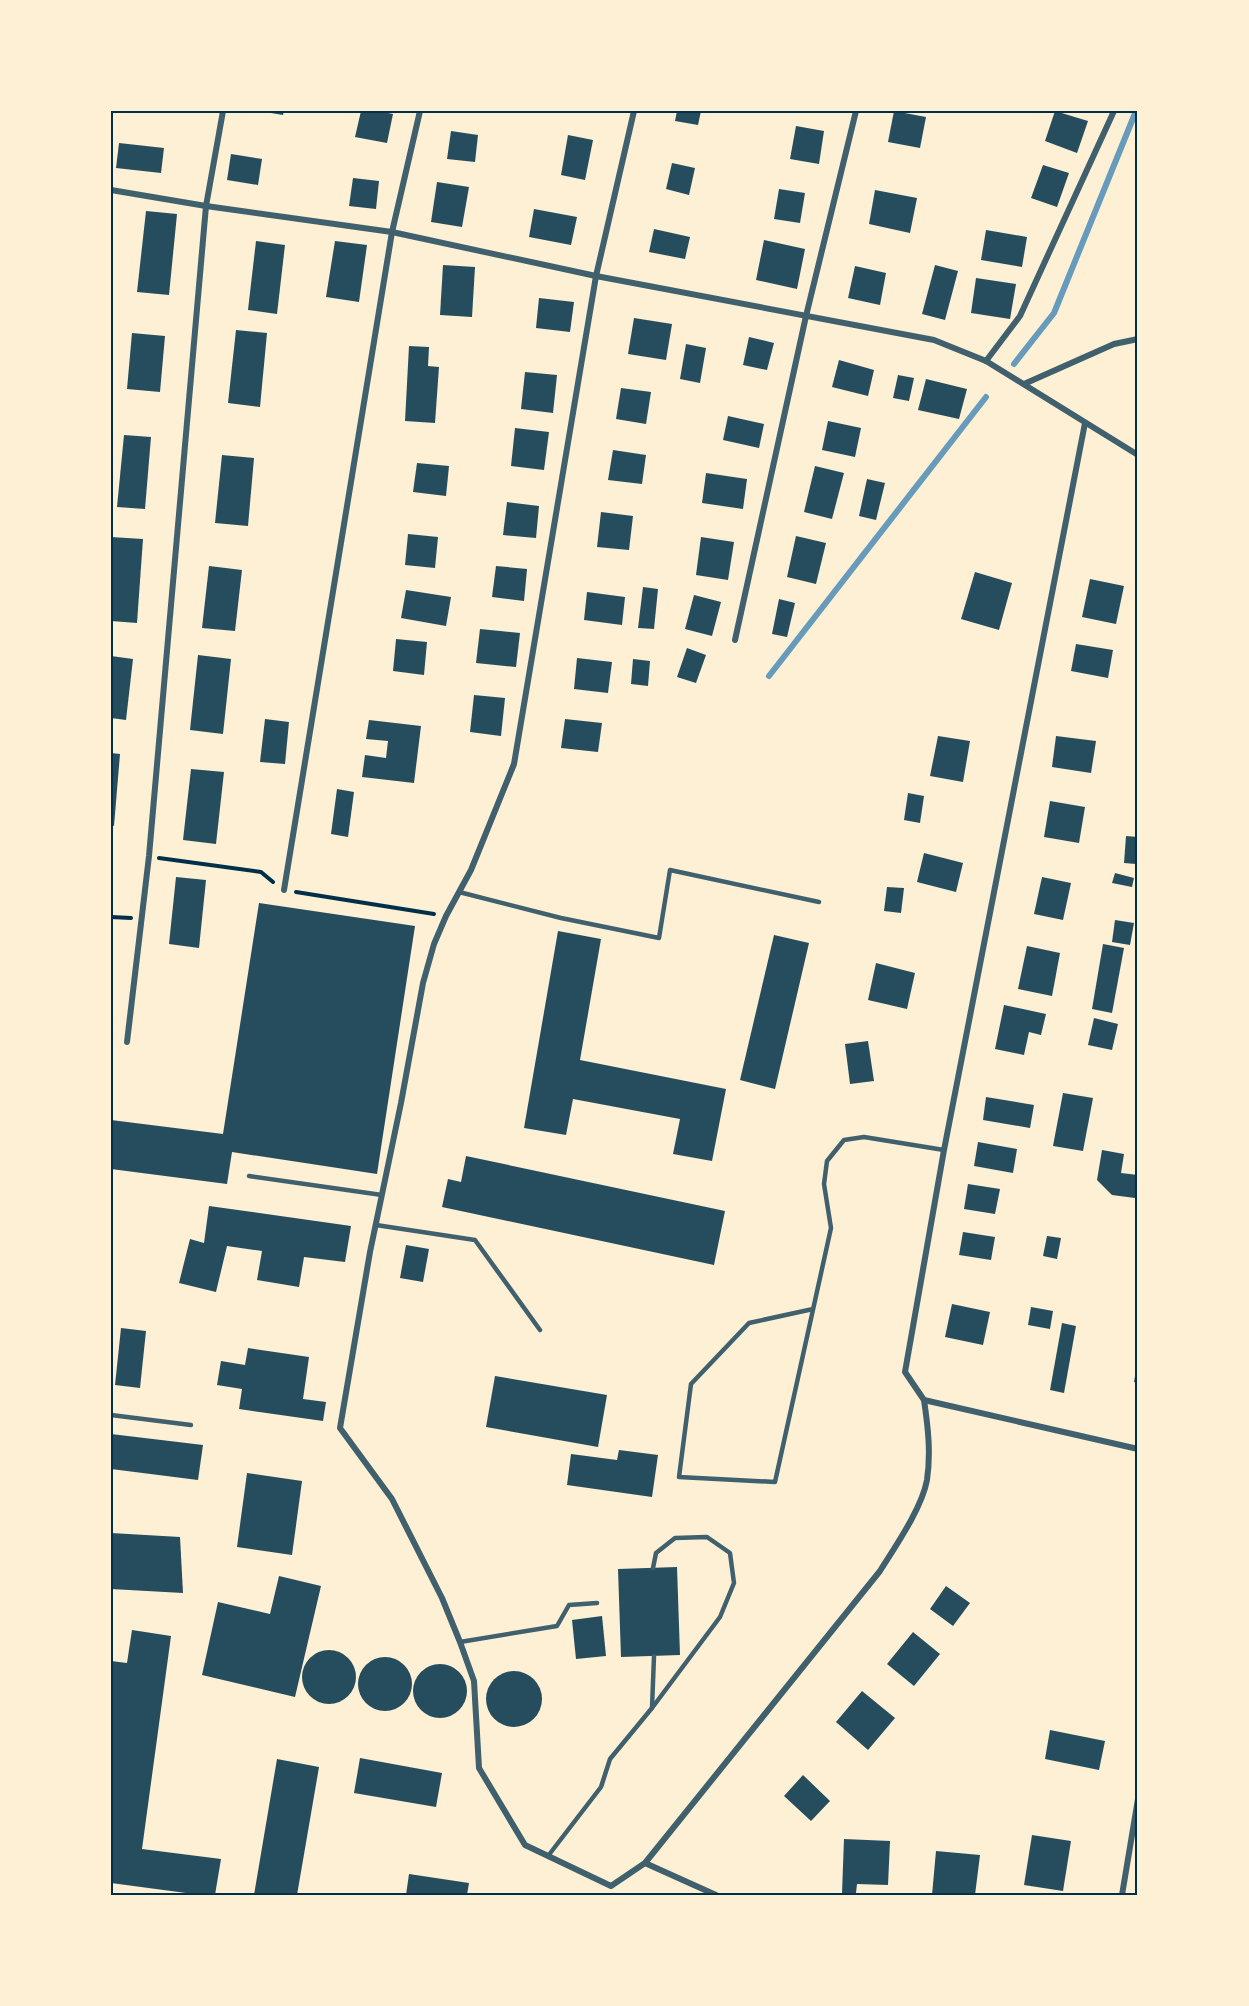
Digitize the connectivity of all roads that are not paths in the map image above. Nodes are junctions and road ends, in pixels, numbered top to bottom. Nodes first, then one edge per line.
1 (224, 111) edge
2 (420, 111) edge
3 (634, 111) edge
4 (856, 111) edge
5 (1114, 111) edge
6 (111, 190) edge
7 (206, 206) junction
8 (393, 232) junction
9 (596, 276) junction
10 (806, 316) junction
11 (1138, 339) edge
12 (986, 361) junction
13 (1024, 384) junction
14 (1085, 423) junction
15 (1138, 455) edge
16 (735, 640) dead end
17 (284, 890) dead end
18 (459, 892) junction
19 (819, 902) dead end
20 (127, 1042) dead end
21 (944, 1150) junction
22 (249, 1176) dead end
23 (382, 1195) junction
24 (376, 1225) junction
25 (813, 1309) junction
26 (540, 1330) dead end
27 (924, 1400) junction
28 (111, 1415) edge
29 (191, 1425) dead end
30 (1138, 1449) edge
31 (654, 1568) dead end
32 (597, 1603) dead end
33 (460, 1642) junction
34 (654, 1656) dead end
35 (652, 1708) junction
36 (1138, 1798) edge
37 (548, 1856) junction
38 (645, 1863) junction
39 (716, 1895) edge
40 (1122, 1895) edge

1 - 7 street
2 - 8 street
3 - 9 street
4 - 10 street
5 - 12 street
6 - 7 street
7 - 8 street
7 - 20 street
8 - 9 street
8 - 17 street
9 - 10 street
9 - 18 street
10 - 12 street
10 - 16 street
11 - 13 street
12 - 13 street
13 - 14 street
14 - 15 street
14 - 21 street
18 - 19 lane
18 - 23 street
21 - 25 lane
21 - 27 street
22 - 23 lane
23 - 24 street
24 - 26 lane
24 - 33 street
25 - 25 lane
27 - 30 street
27 - 38 street
28 - 29 lane
31 - 35 lane
32 - 33 lane
33 - 37 street
34 - 35 lane
35 - 37 lane
36 - 40 street
37 - 38 street
38 - 39 street

